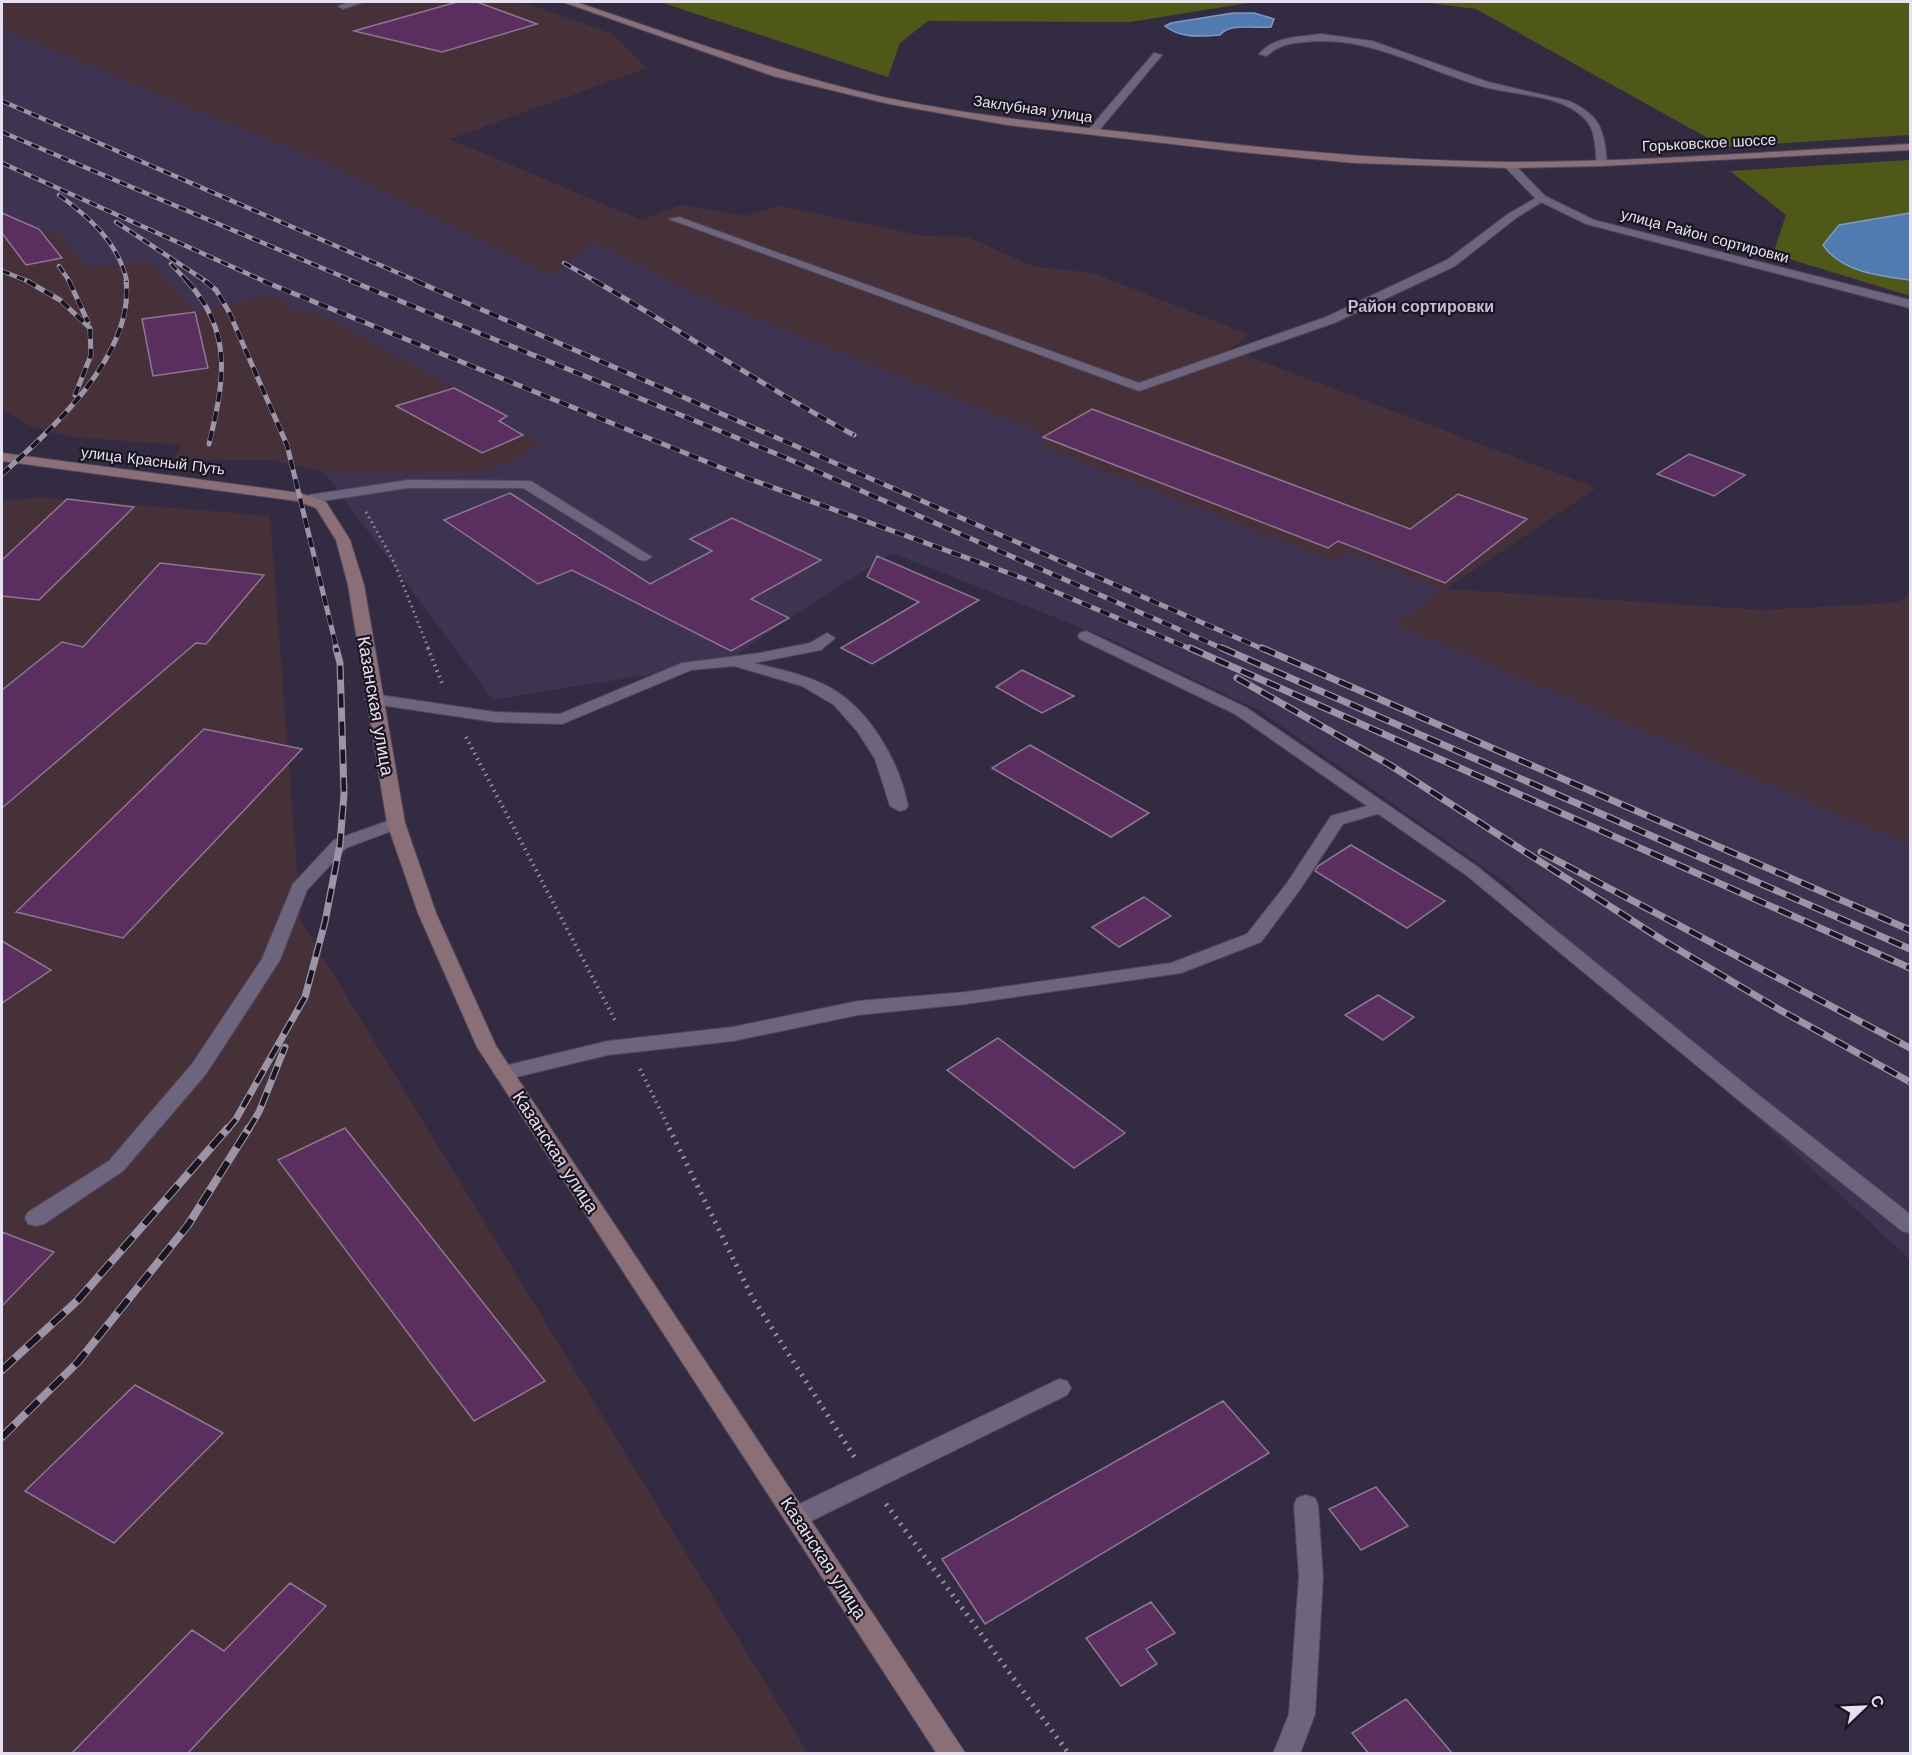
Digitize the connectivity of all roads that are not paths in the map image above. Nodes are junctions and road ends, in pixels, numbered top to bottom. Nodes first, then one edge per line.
1 (359, 2) edge
2 (568, 2) edge
3 (343, 6) dead end
4 (1264, 54) dead end
5 (1157, 55) dead end
6 (1092, 132) junction
7 (1911, 147) edge
8 (1602, 163) junction
9 (1509, 165) junction
10 (1541, 198) junction
11 (675, 219) dead end
12 (1911, 304) edge
13 (2, 457) edge
14 (304, 498) junction
15 (645, 557) dead end
16 (1086, 636) dead end
17 (827, 638) dead end
18 (727, 662) junction
19 (373, 699) junction
20 (899, 806) dead end
21 (1378, 808) junction
22 (396, 823) junction
23 (504, 1073) junction
24 (36, 1218) dead end
25 (1911, 1225) edge
26 (1059, 1388) dead end
27 (1306, 1504) dead end
28 (796, 1517) junction
29 (952, 1754) edge
30 (1286, 1754) edge

1 - 3 street
2 - 6 main road, Заклубная улица
4 - 8 street
5 - 6 street
6 - 9 main road, Заклубная улица
7 - 8 main road, Горьковское шоссе
8 - 9 main road, Горьковское шоссе
9 - 10 street, улица Район сортировки
10 - 11 street
10 - 12 street, улица Район сортировки
13 - 14 main road, улица Красный Путь
14 - 15 street
14 - 19 main road, Казанская улица
16 - 21 street
17 - 18 street
18 - 19 street
18 - 20 street
19 - 22 main road, Казанская улица
21 - 23 street
21 - 25 street
22 - 23 main road, Казанская улица
22 - 24 street
23 - 28 main road, Казанская улица
26 - 28 street
27 - 30 street
28 - 29 main road, Казанская улица

